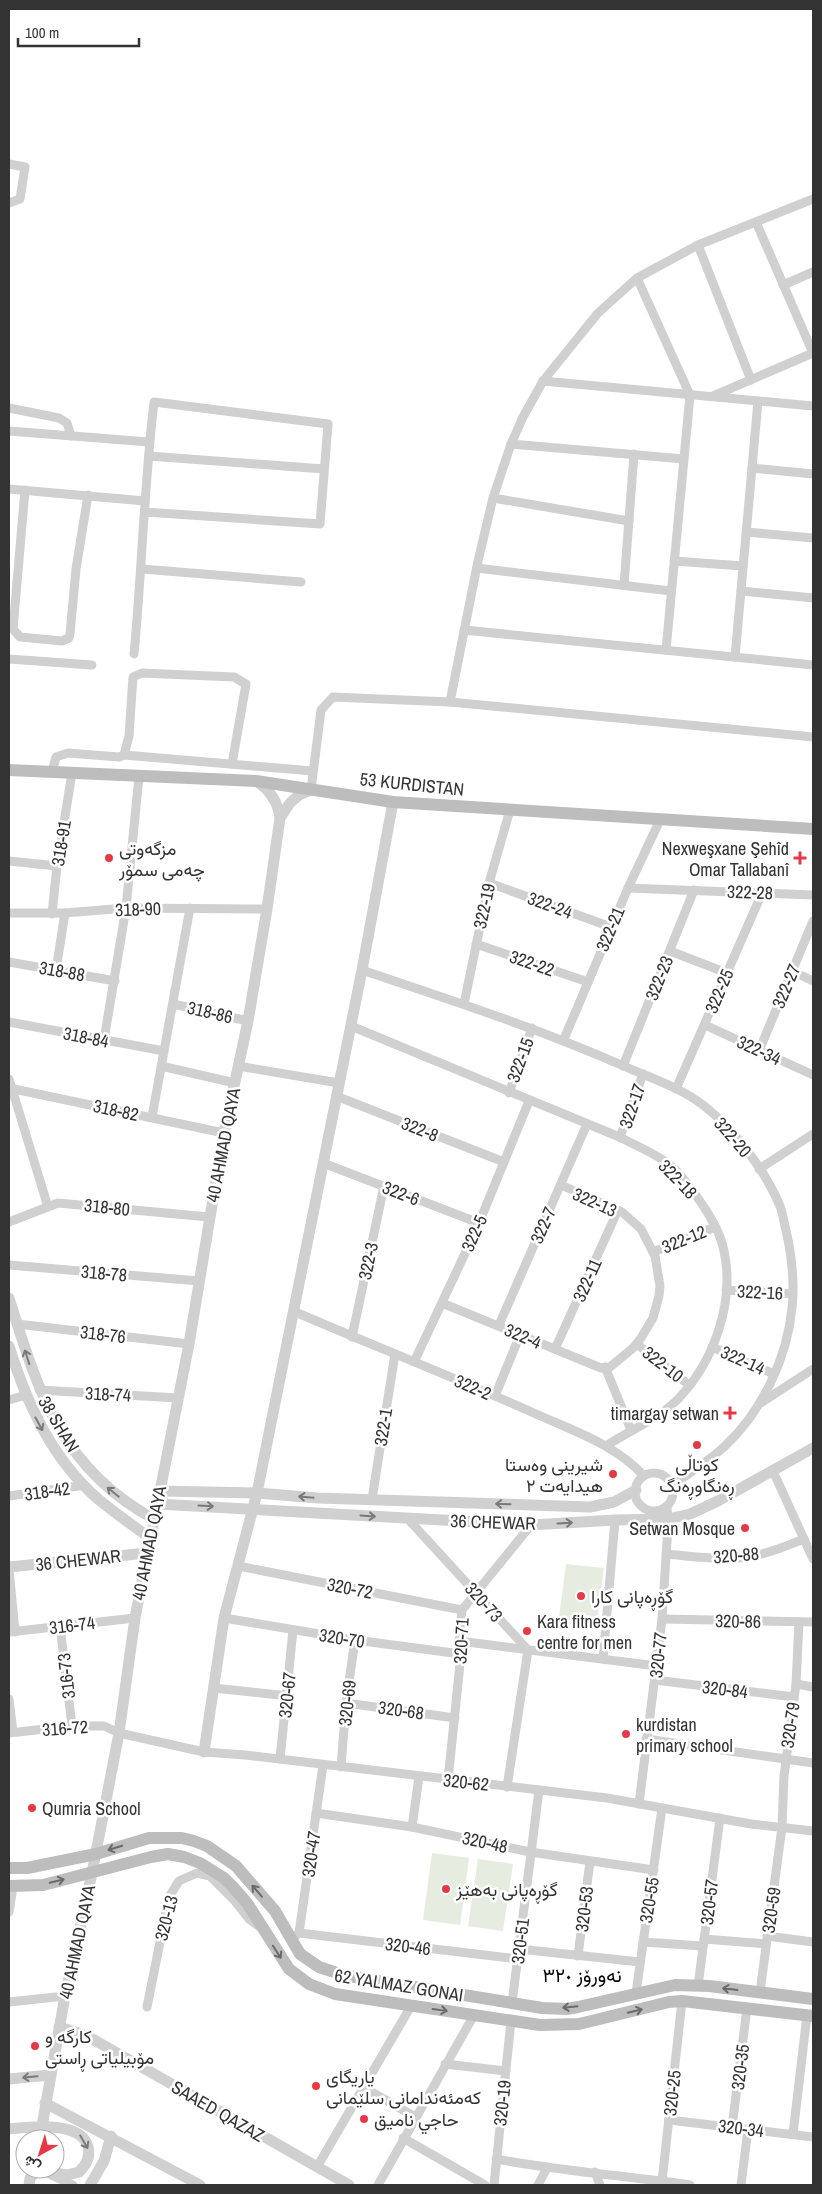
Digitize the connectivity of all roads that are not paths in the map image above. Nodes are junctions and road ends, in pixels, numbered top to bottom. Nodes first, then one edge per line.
1 (9, 164) edge
2 (813, 199) edge
3 (9, 203) edge
4 (756, 222) junction
5 (698, 245) junction
6 (813, 272) edge
7 (637, 278) junction
8 (783, 284) junction
9 (813, 353) edge
10 (751, 380) junction
11 (543, 382) junction
12 (690, 395) junction
13 (711, 397) junction
14 (758, 401) junction
15 (813, 406) edge
16 (9, 408) edge
17 (9, 432) edge
18 (71, 436) junction
19 (149, 442) junction
20 (510, 444) junction
21 (634, 454) junction
22 (149, 456) junction
23 (684, 459) junction
24 (752, 468) junction
25 (324, 469) junction
26 (813, 474) edge
27 (9, 489) edge
28 (25, 490) junction
29 (88, 496) junction
30 (493, 498) junction
31 (145, 501) junction
32 (144, 512) junction
33 (629, 521) junction
34 (746, 532) junction
35 (813, 538) edge
36 (674, 561) junction
37 (743, 566) junction
38 (477, 568) junction
39 (142, 569) junction
40 (301, 582) dead end
41 (624, 585) junction
42 (671, 591) junction
43 (740, 591) junction
44 (813, 598) edge
45 (464, 630) junction
46 (666, 650) junction
47 (134, 654) dead end
48 (735, 657) junction
49 (9, 659) edge
50 (92, 665) dead end
51 (813, 665) edge
52 (450, 702) junction
53 (813, 737) edge
54 (124, 755) junction
55 (232, 764) junction
56 (9, 770) edge
57 (313, 771) junction
58 (52, 772) junction
59 (72, 773) junction
60 (139, 776) junction
61 (256, 782) junction
62 (311, 790) junction
63 (393, 802) junction
64 (510, 810) junction
65 (280, 818) junction
66 (660, 820) junction
67 (813, 829) edge
68 (9, 861) edge
69 (57, 866) junction
70 (489, 883) junction
71 (628, 888) junction
72 (694, 890) junction
73 (762, 893) junction
74 (813, 895) edge
75 (126, 908) junction
76 (190, 908) junction
77 (267, 908) junction
78 (9, 913) edge
79 (65, 913) junction
80 (52, 914) junction
81 (813, 921) edge
82 (611, 927) junction
83 (476, 944) junction
84 (670, 951) junction
85 (9, 962) edge
86 (56, 970) junction
87 (362, 970) junction
88 (792, 972) junction
89 (727, 973) junction
90 (115, 981) junction
91 (813, 981) edge
92 (588, 982) junction
93 (173, 1004) junction
94 (464, 1004) junction
95 (248, 1021) junction
96 (9, 1022) edge
97 (705, 1025) junction
98 (351, 1026) junction
99 (532, 1028) junction
100 (564, 1039) junction
101 (104, 1040) junction
102 (164, 1051) junction
103 (759, 1051) junction
104 (162, 1066) junction
105 (238, 1066) junction
106 (623, 1066) junction
107 (643, 1074) junction
108 (813, 1075) edge
109 (235, 1083) junction
110 (339, 1084) junction
111 (10, 1085) edge
112 (676, 1089) junction
113 (509, 1093) junction
114 (336, 1096) junction
115 (529, 1101) junction
116 (152, 1117) junction
117 (587, 1124) junction
118 (224, 1133) junction
119 (813, 1134) edge
120 (620, 1137) junction
121 (323, 1162) junction
122 (504, 1162) junction
123 (759, 1169) junction
124 (561, 1185) junction
125 (384, 1186) junction
126 (48, 1207) junction
127 (618, 1210) junction
128 (209, 1217) junction
129 (9, 1222) edge
130 (479, 1223) junction
131 (715, 1227) junction
132 (653, 1252) junction
133 (9, 1265) edge
134 (199, 1281) junction
135 (726, 1290) junction
136 (793, 1294) junction
137 (9, 1298) edge
138 (442, 1303) junction
139 (293, 1311) junction
140 (17, 1324) junction
141 (499, 1325) junction
142 (520, 1335) junction
143 (352, 1336) junction
144 (189, 1344) junction
145 (637, 1344) junction
146 (9, 1346) edge
147 (712, 1347) junction
148 (555, 1349) junction
149 (395, 1354) junction
150 (414, 1362) junction
151 (605, 1368) junction
152 (813, 1369) edge
153 (774, 1374) junction
154 (690, 1385) junction
155 (39, 1390) junction
156 (26, 1395) junction
157 (495, 1396) junction
158 (178, 1398) junction
159 (9, 1400) edge
160 (759, 1404) junction
161 (631, 1430) junction
162 (606, 1446) junction
163 (813, 1448) edge
164 (773, 1472) junction
165 (644, 1476) junction
166 (84, 1485) junction
167 (672, 1485) junction
168 (636, 1490) junction
169 (160, 1491) junction
170 (257, 1493) junction
171 (9, 1496) edge
172 (372, 1499) junction
173 (157, 1504) junction
174 (667, 1506) junction
175 (253, 1508) junction
176 (655, 1511) junction
177 (154, 1519) junction
178 (408, 1519) junction
179 (668, 1519) junction
180 (615, 1520) junction
181 (642, 1520) junction
182 (531, 1525) junction
183 (150, 1538) junction
184 (804, 1540) junction
185 (147, 1553) junction
186 (666, 1554) junction
187 (813, 1559) edge
188 (238, 1566) junction
189 (9, 1568) edge
190 (475, 1592) junction
191 (462, 1610) junction
192 (135, 1618) junction
193 (224, 1618) junction
194 (662, 1619) junction
195 (799, 1622) junction
196 (813, 1622) edge
197 (60, 1626) junction
198 (293, 1630) junction
199 (12, 1632) edge
200 (355, 1640) junction
201 (459, 1641) junction
202 (528, 1650) junction
203 (461, 1654) junction
204 (603, 1659) junction
205 (657, 1666) junction
206 (656, 1680) junction
207 (796, 1684) junction
208 (813, 1687) edge
209 (214, 1688) junction
210 (288, 1696) junction
211 (794, 1697) junction
212 (9, 1699) edge
213 (346, 1703) junction
214 (455, 1718) junction
215 (72, 1726) junction
216 (11, 1733) edge
217 (119, 1733) junction
218 (646, 1739) junction
219 (204, 1752) junction
220 (280, 1759) junction
221 (785, 1759) junction
222 (813, 1763) edge
223 (324, 1765) junction
224 (340, 1767) junction
225 (419, 1777) junction
226 (448, 1780) junction
227 (507, 1787) junction
228 (539, 1790) junction
229 (639, 1804) junction
230 (662, 1808) junction
231 (316, 1813) junction
232 (720, 1818) junction
233 (412, 1826) junction
234 (782, 1827) junction
235 (813, 1830) edge
236 (530, 1852) junction
237 (96, 1854) junction
238 (590, 1861) junction
239 (9, 1868) edge
240 (654, 1870) junction
241 (92, 1873) junction
242 (11, 1887) edge
243 (9, 1912) edge
244 (264, 1932) junction
245 (295, 1936) junction
246 (767, 1940) junction
247 (643, 1942) junction
248 (813, 1942) edge
249 (704, 1943) junction
250 (519, 1948) junction
251 (578, 1956) junction
252 (518, 1959) junction
253 (640, 1962) junction
254 (698, 1986) junction
255 (760, 1992) junction
256 (636, 1993) junction
257 (65, 1996) junction
258 (609, 1999) junction
259 (813, 1999) edge
260 (682, 2001) junction
261 (9, 2002) edge
262 (512, 2003) junction
263 (411, 2006) junction
264 (147, 2007) dead end
265 (747, 2008) junction
266 (474, 2015) junction
267 (810, 2015) edge
268 (614, 2016) junction
269 (511, 2021) junction
270 (59, 2027) junction
271 (445, 2064) junction
272 (506, 2071) junction
273 (50, 2075) junction
274 (9, 2079) edge
275 (362, 2087) junction
276 (45, 2103) junction
277 (415, 2117) junction
278 (669, 2120) junction
279 (42, 2126) junction
280 (732, 2127) junction
281 (748, 2128) junction
282 (9, 2129) edge
283 (57, 2129) edge
284 (65, 2130) edge
285 (793, 2134) junction
286 (111, 2136) junction
287 (813, 2136) edge
288 (403, 2138) junction
289 (496, 2159) junction
290 (317, 2167) junction
291 (547, 2168) junction
292 (595, 2172) junction
293 (65, 2174) edge
294 (59, 2179) edge
295 (663, 2183) edge
296 (74, 2185) edge
297 (90, 2185) edge
298 (200, 2185) edge
299 (348, 2185) edge
300 (378, 2185) edge
301 (484, 2185) edge
302 (494, 2185) edge
303 (538, 2185) edge
304 (600, 2185) edge
305 (690, 2185) edge
306 (742, 2185) edge

1 - 3 street
2 - 4 street
4 - 5 street
4 - 8 street
5 - 7 street
5 - 10 street
6 - 8 street
7 - 11 street
7 - 12 street
8 - 9 street
9 - 10 street
10 - 13 street
11 - 12 street
11 - 20 street
12 - 13 street
12 - 23 street
13 - 14 street
14 - 15 street
14 - 24 street
16 - 18 street
17 - 18 street
18 - 19 street
19 - 22 street
19 - 25 street
20 - 21 street
20 - 30 street
21 - 23 street
21 - 33 street
22 - 25 street
22 - 31 street
23 - 36 street
24 - 26 street
24 - 34 street
25 - 32 street
27 - 28 street
28 - 29 street
28 - 29 street
29 - 31 street
30 - 33 street
30 - 38 street
31 - 32 street
32 - 39 street
33 - 41 street
34 - 35 street
34 - 37 street
36 - 37 street
36 - 42 street
37 - 43 street
38 - 41 street
38 - 45 street
39 - 40 street
39 - 47 street
41 - 42 street
42 - 46 street
43 - 44 street
43 - 48 street
45 - 46 street
45 - 52 street
46 - 48 street
48 - 51 street
49 - 50 street
52 - 53 street
52 - 57 street
54 - 55 street
54 - 55 street
54 - 58 street
55 - 57 street
56 - 58 main road, 53 KURDISTAN
57 - 62 street
58 - 59 main road, 53 KURDISTAN
59 - 60 main road, 53 KURDISTAN
59 - 69 street, 318-91
60 - 61 main road, 53 KURDISTAN
60 - 75 street
61 - 62 main road, 53 KURDISTAN
61 - 65 street
62 - 63 main road, 53 KURDISTAN
62 - 65 street, 40 AHMAD QAYA
63 - 64 main road, 53 KURDISTAN
63 - 87 street
64 - 66 main road, 53 KURDISTAN
64 - 70 street, 322-19
65 - 77 street, 40 AHMAD QAYA
66 - 67 main road, 53 KURDISTAN
66 - 71 street, 322-21
68 - 69 street
69 - 80 street, 318-91
70 - 82 street, 322-24
70 - 83 street, 322-19
71 - 72 street, 322-28
71 - 82 street, 322-21
72 - 73 street, 322-28
72 - 84 street, 322-23
73 - 74 street, 322-28
73 - 89 street, 322-25
75 - 76 street, 318-90
75 - 79 street, 318-90
75 - 90 street
76 - 77 street, 318-90
76 - 93 street
77 - 95 street, 40 AHMAD QAYA
78 - 80 street, 318-90
79 - 80 street, 318-90
79 - 86 street
81 - 88 street, 322-27
82 - 92 street, 322-21
83 - 92 street, 322-22
83 - 94 street, 322-19
84 - 89 street
84 - 106 street, 322-23
85 - 86 street, 318-88
86 - 90 street, 318-88
87 - 94 street, 322-20
87 - 98 street
88 - 91 street
88 - 103 street, 322-27
89 - 97 street, 322-25
90 - 101 street
92 - 100 street, 322-21
93 - 95 street, 318-86
93 - 102 street
94 - 99 street, 322-20
95 - 105 street, 40 AHMAD QAYA
96 - 101 street, 318-84
97 - 103 street, 322-34
97 - 112 street, 322-25
98 - 110 street
98 - 113 street, 322-18
99 - 100 street, 322-20
99 - 113 street, 322-15
100 - 106 street, 322-20
101 - 102 street, 318-84
102 - 104 street
103 - 108 street, 322-34
104 - 109 street
104 - 116 street
105 - 109 street, 40 AHMAD QAYA
105 - 110 street
106 - 107 street, 322-20
107 - 112 street, 322-20
107 - 120 street, 322-17
109 - 118 street, 40 AHMAD QAYA
110 - 114 street
111 - 116 street, 318-82
111 - 126 street
112 - 123 street, 322-20
113 - 115 street, 322-18
114 - 121 street
114 - 122 street, 322-8
115 - 117 street, 322-18
115 - 122 street, 322-5
116 - 118 street, 318-82
117 - 120 street, 322-18
117 - 124 street, 322-7
118 - 128 street, 40 AHMAD QAYA
119 - 123 street
120 - 131 street, 322-18
121 - 125 street, 322-6
121 - 139 street
122 - 130 street, 322-5
123 - 136 street, 322-20
124 - 127 street, 322-13
124 - 141 street, 322-7
125 - 130 street, 322-6
125 - 143 street, 322-3
126 - 128 street, 318-80
126 - 129 street, 318-80
127 - 132 street, 322-13
127 - 148 street, 322-11
128 - 134 street, 40 AHMAD QAYA
130 - 138 street, 322-5
131 - 132 street, 322-12
131 - 135 street, 322-18
132 - 145 street, 322-13
133 - 134 street, 318-78
134 - 144 street, 40 AHMAD QAYA
135 - 136 street, 322-16
135 - 147 street, 322-18
136 - 153 street, 322-20
137 - 140 street, 38 SHAN
138 - 141 street, 322-4
138 - 150 street, 322-5
139 - 143 street, 322-2
139 - 170 street
140 - 144 street, 318-76
155 -> 140 street, 38 SHAN
141 - 142 street, 322-4
142 - 148 street, 322-4
142 - 157 street
143 - 149 street, 322-2
144 - 158 street, 40 AHMAD QAYA
145 - 151 street, 322-13
145 - 154 street, 322-10
146 - 156 street, 38 SHAN
147 - 153 street, 322-14
147 - 154 street, 322-18
148 - 151 street, 322-4
149 - 150 street, 322-2
149 - 172 street, 322-1
150 - 157 street, 322-2
151 - 161 street
152 - 160 street
153 - 160 street, 322-20
154 - 161 street, 322-18
155 - 158 street, 318-74
177 -> 155 street, 38 SHAN
156 - 159 street
156 -> 166 street, 38 SHAN
157 - 162 street, 322-2
158 - 169 street, 40 AHMAD QAYA
160 - 167 street, 322-20
161 - 162 street, 322-18
162 - 165 street, 322-2
163 - 164 street, 36 CHEWAR
164 - 179 street, 36 CHEWAR
164 - 184 street
165 - 167 street
165 - 168 street
166 - 171 street, 318-42
166 - 183 street, 38 SHAN
167 - 174 street
168 -> 172 street
168 - 176 street
169 - 170 street
169 - 173 street, 40 AHMAD QAYA
172 -> 170 street
170 - 175 street
173 -> 175 street, 36 CHEWAR
173 - 177 street, 40 AHMAD QAYA
174 - 176 street
174 - 179 street, 320-77
175 -> 178 street, 36 CHEWAR
175 - 188 street
176 - 181 street
177 - 183 street, 40 AHMAD QAYA
178 - 182 street, 36 CHEWAR
178 - 190 street, 320-73
179 - 181 street, 36 CHEWAR
179 - 186 street, 320-77
180 - 181 street, 36 CHEWAR
182 -> 180 street, 36 CHEWAR
180 - 204 street
182 - 190 street, 320-71
183 - 185 street, 40 AHMAD QAYA
184 - 186 street, 320-88
184 - 187 street
185 - 189 street, 36 CHEWAR
185 - 192 street, 40 AHMAD QAYA
186 - 194 street, 320-77
188 - 191 street, 320-72
188 - 193 street
189 - 199 street
190 - 191 street, 320-71
190 - 202 street, 320-73
191 - 201 street, 320-71
192 - 197 street, 316-74
192 - 217 street, 40 AHMAD QAYA
193 - 198 street, 320-70
193 - 209 street
194 - 195 street, 320-86
194 - 205 street, 320-77
195 - 196 street, 320-86
195 - 207 street, 320-79
197 - 199 street, 316-74
197 - 215 street, 316-73
198 - 200 street, 320-70
198 - 210 street, 320-67
200 - 203 street, 320-70
200 - 213 street, 320-69
201 - 202 street
201 - 203 street, 320-71
202 - 204 street
202 - 227 street
203 - 214 street, 320-71
204 - 205 street
205 - 206 street, 320-77
206 - 211 street, 320-84
206 - 218 street, 320-77
207 - 208 street
207 - 211 street, 320-79
209 - 210 street
209 - 219 street
210 - 220 street, 320-67
211 - 221 street, 320-79
212 - 216 street
213 - 214 street, 320-68
213 - 224 street, 320-69
214 - 226 street, 320-71
215 - 216 street, 316-72
215 - 217 street, 316-72
217 - 219 street, 320-62
217 - 237 street, 40 AHMAD QAYA
218 - 221 street
218 - 229 street, 320-77
219 - 220 street, 320-62
220 - 223 street, 320-62
221 - 222 street
221 - 234 street, 320-79
223 - 224 street, 320-62
223 - 231 street, 320-47
224 - 225 street, 320-62
225 - 226 street, 320-62
225 - 233 street
226 - 227 street, 320-62
227 - 228 street, 320-62
228 - 229 street, 320-62
228 - 236 street, 320-51
229 - 230 street, 320-62
230 - 232 street, 320-62
230 - 240 street, 320-55
231 - 233 street, 320-48
231 - 245 street, 320-47
232 - 234 street, 320-62
232 - 249 street, 320-57
233 - 236 street, 320-48
234 - 235 street, 320-62
234 - 246 street, 320-59
236 - 238 street, 320-48
236 - 250 street, 320-51
237 - 239 main road, 62 YALMAZ GONAI
237 - 241 street, 40 AHMAD QAYA
245 -> 237 main road, 62 YALMAZ GONAI
238 - 240 street, 320-48
238 - 251 street, 320-53
240 - 247 street, 320-55
242 -> 241 main road, 62 YALMAZ GONAI
241 - 244 main road, 62 YALMAZ GONAI
241 - 257 street, 40 AHMAD QAYA
242 - 243 street
244 -> 263 main road, 62 YALMAZ GONAI
244 - 264 street, 320-13
245 - 252 street, 320-46
245 - 262 main road, 62 YALMAZ GONAI
246 - 248 street
246 - 249 street
246 - 255 street, 320-59
247 - 249 street
247 - 253 street, 320-55
249 - 254 street, 320-57
250 - 251 street
250 - 252 street, 320-51
251 - 253 street
252 - 262 street, 320-51
253 - 256 street, 320-55
255 -> 254 main road, 62 YALMAZ GONAI
254 - 256 main road, 62 YALMAZ GONAI
255 - 259 main road, 62 YALMAZ GONAI
256 - 258 main road, 62 YALMAZ GONAI
257 - 261 street
257 - 270 street, 40 AHMAD QAYA
258 -> 262 main road, 62 YALMAZ GONAI
258 - 268 main road
260 - 265 main road, 62 YALMAZ GONAI
268 -> 260 main road, 62 YALMAZ GONAI
260 - 278 street, 320-25
263 -> 266 main road, 62 YALMAZ GONAI
263 - 275 street
265 - 267 main road, 62 YALMAZ GONAI
265 - 280 street, 320-35
266 - 269 main road, 62 YALMAZ GONAI
266 - 271 street
267 - 285 street
268 - 269 main road, 62 YALMAZ GONAI
269 - 272 street, 320-19
270 - 273 street, 40 AHMAD QAYA
270 - 290 street, SAAED QAZAZ
271 - 272 street
271 - 277 street
272 - 289 street, 320-19
273 -> 274 street
273 - 276 street, 40 AHMAD QAYA
275 - 277 street
275 - 290 street
276 - 279 street, 40 AHMAD QAYA
276 - 286 street
277 - 288 street
278 - 280 street, 320-34
278 - 295 street, 320-25
279 - 282 street
279 -> 283 street
280 - 281 street, 320-34
281 - 285 street, 320-34
281 - 306 street
284 -> 293 street
285 - 287 street, 320-34
286 - 297 street
286 - 298 street
288 - 300 street
288 - 301 street
289 - 291 street
289 - 302 street, 320-19
290 - 299 street, SAAED QAZAZ
291 - 292 street
291 - 303 street
292 - 295 street
292 - 304 street
294 - 296 street
295 - 305 street

